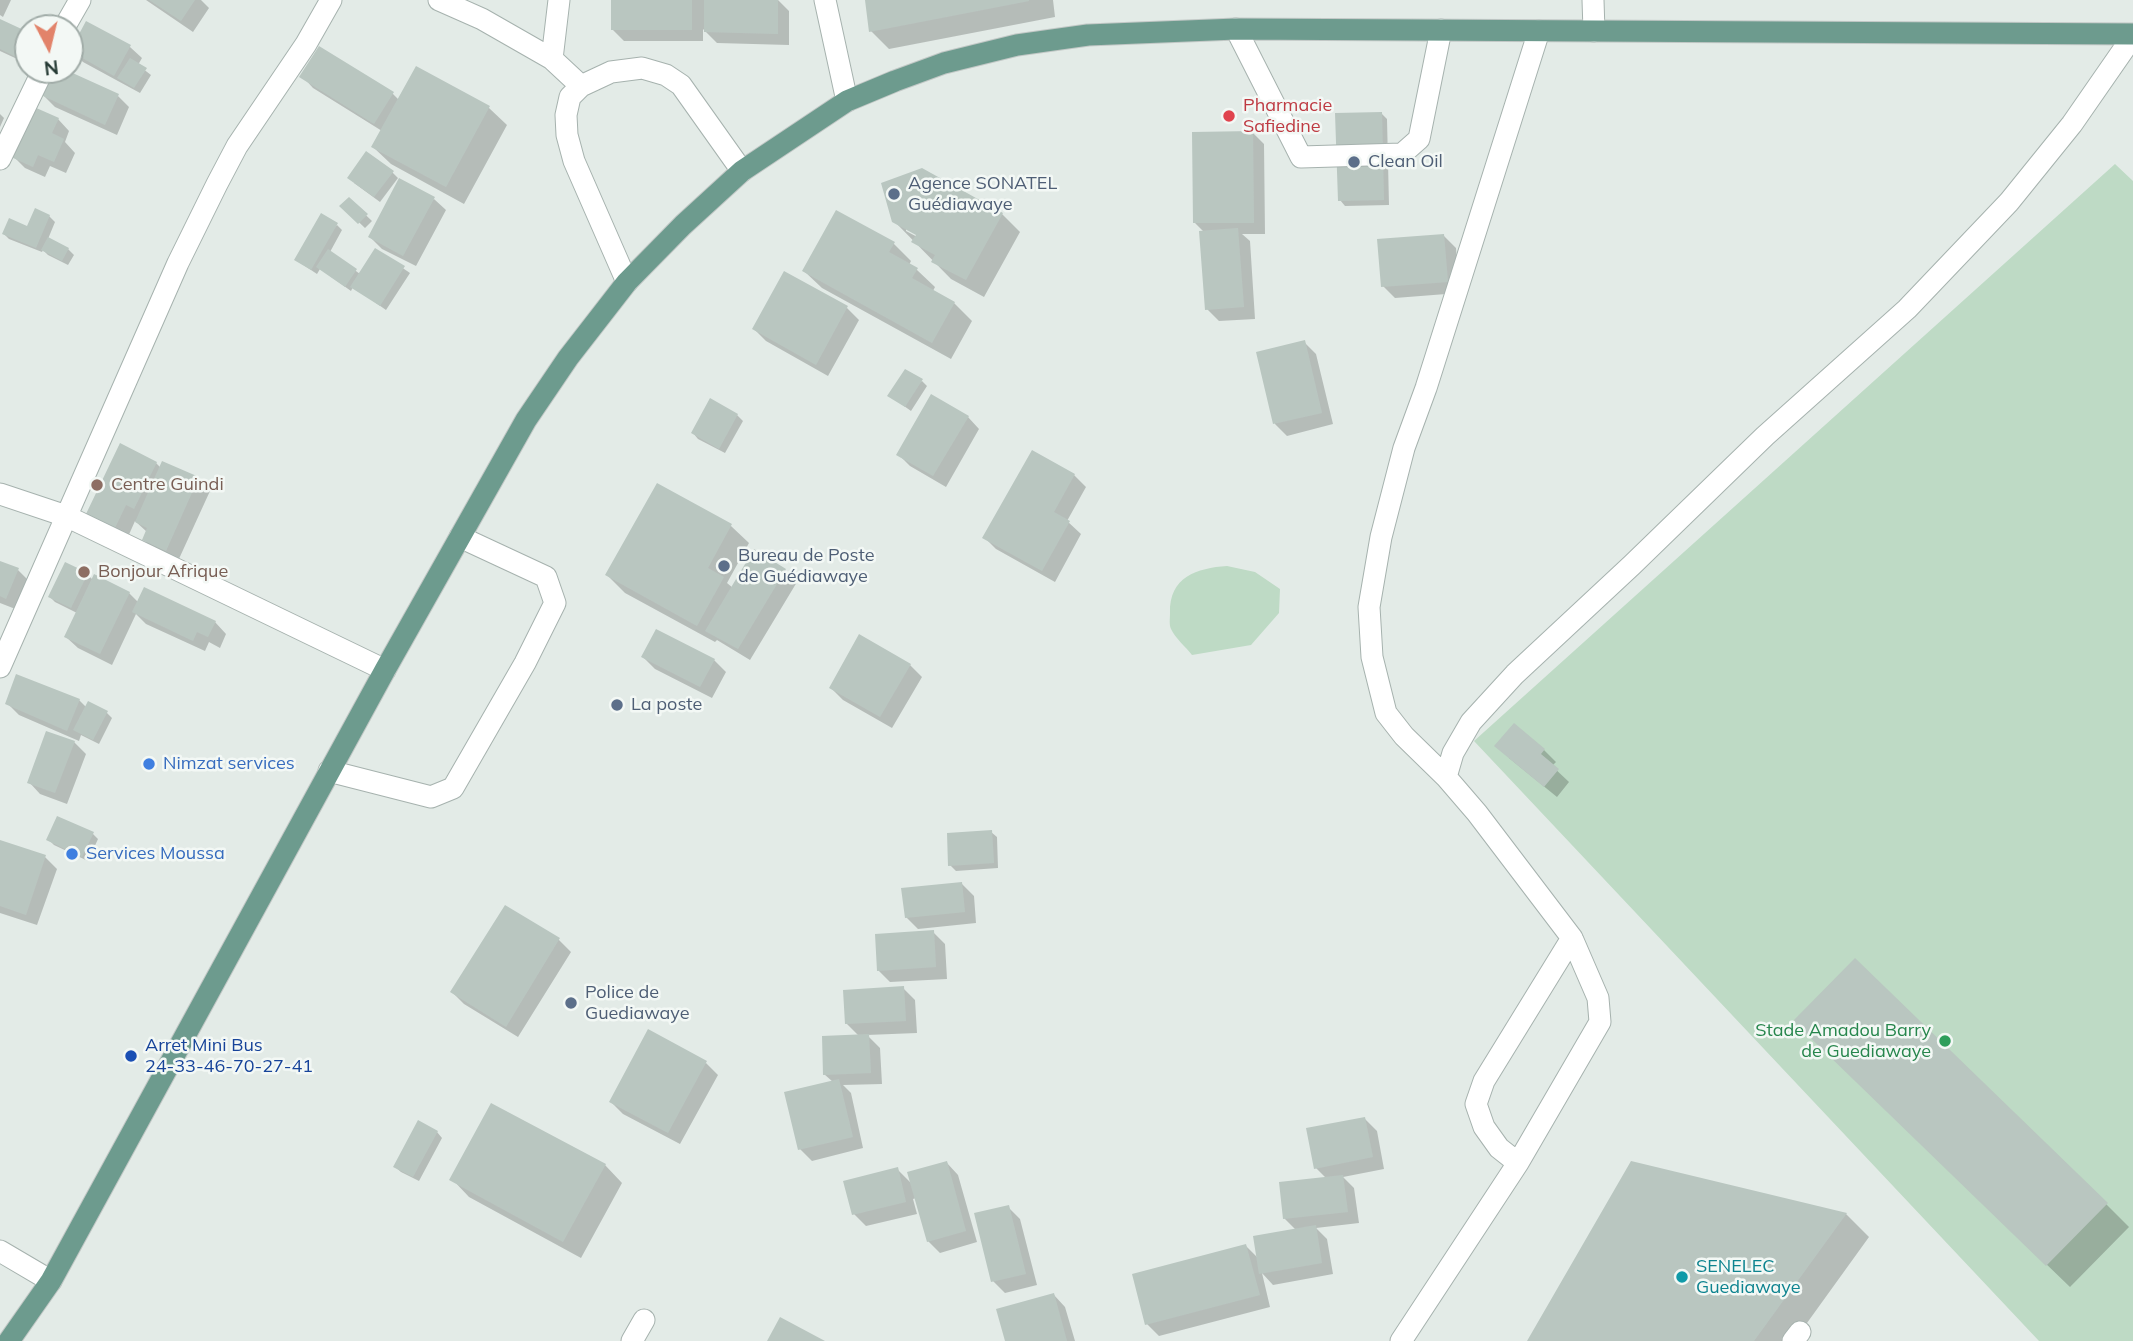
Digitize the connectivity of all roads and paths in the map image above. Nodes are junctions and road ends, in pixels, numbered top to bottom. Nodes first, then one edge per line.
1 (331, 0) edge
2 (439, 0) edge
3 (559, 0) edge
4 (825, 0) edge
5 (1593, 0) edge
6 (1236, 29) junction
7 (1441, 30) junction
8 (1539, 31) junction
9 (1594, 31) junction
10 (2133, 35) edge
11 (552, 59) junction
12 (36, 84) edge
13 (581, 86) junction
14 (847, 101) junction
15 (0, 159) edge
16 (742, 171) junction
17 (627, 282) junction
18 (0, 494) edge
19 (66, 516) junction
20 (460, 537) junction
21 (0, 667) edge
22 (385, 670) junction
23 (329, 771) junction
24 (1446, 777) junction
25 (1572, 937) junction
26 (1518, 1163) junction
27 (0, 1251) edge
28 (51, 1281) junction
29 (644, 1320) dead end
30 (9, 1341) edge
31 (632, 1341) edge
32 (1401, 1341) edge

1 - 19 street
2 - 11 street
3 - 11 street
4 - 14 street
5 - 9 street
6 - 7 main road
6 - 7 street
6 - 14 main road
7 - 8 main road
8 - 9 main road
8 - 24 street
9 - 10 main road
10 - 24 street
11 - 13 street
12 - 15 street
13 - 16 street
13 - 17 street
14 - 16 main road
16 - 17 main road
17 - 20 main road
18 - 19 street
19 - 21 street
19 - 22 street
20 - 22 main road
20 - 23 street
22 - 23 main road
23 - 28 main road
24 - 25 street
25 - 26 street
25 - 26 street
26 - 32 street
27 - 28 street
28 - 30 main road
29 - 31 street

